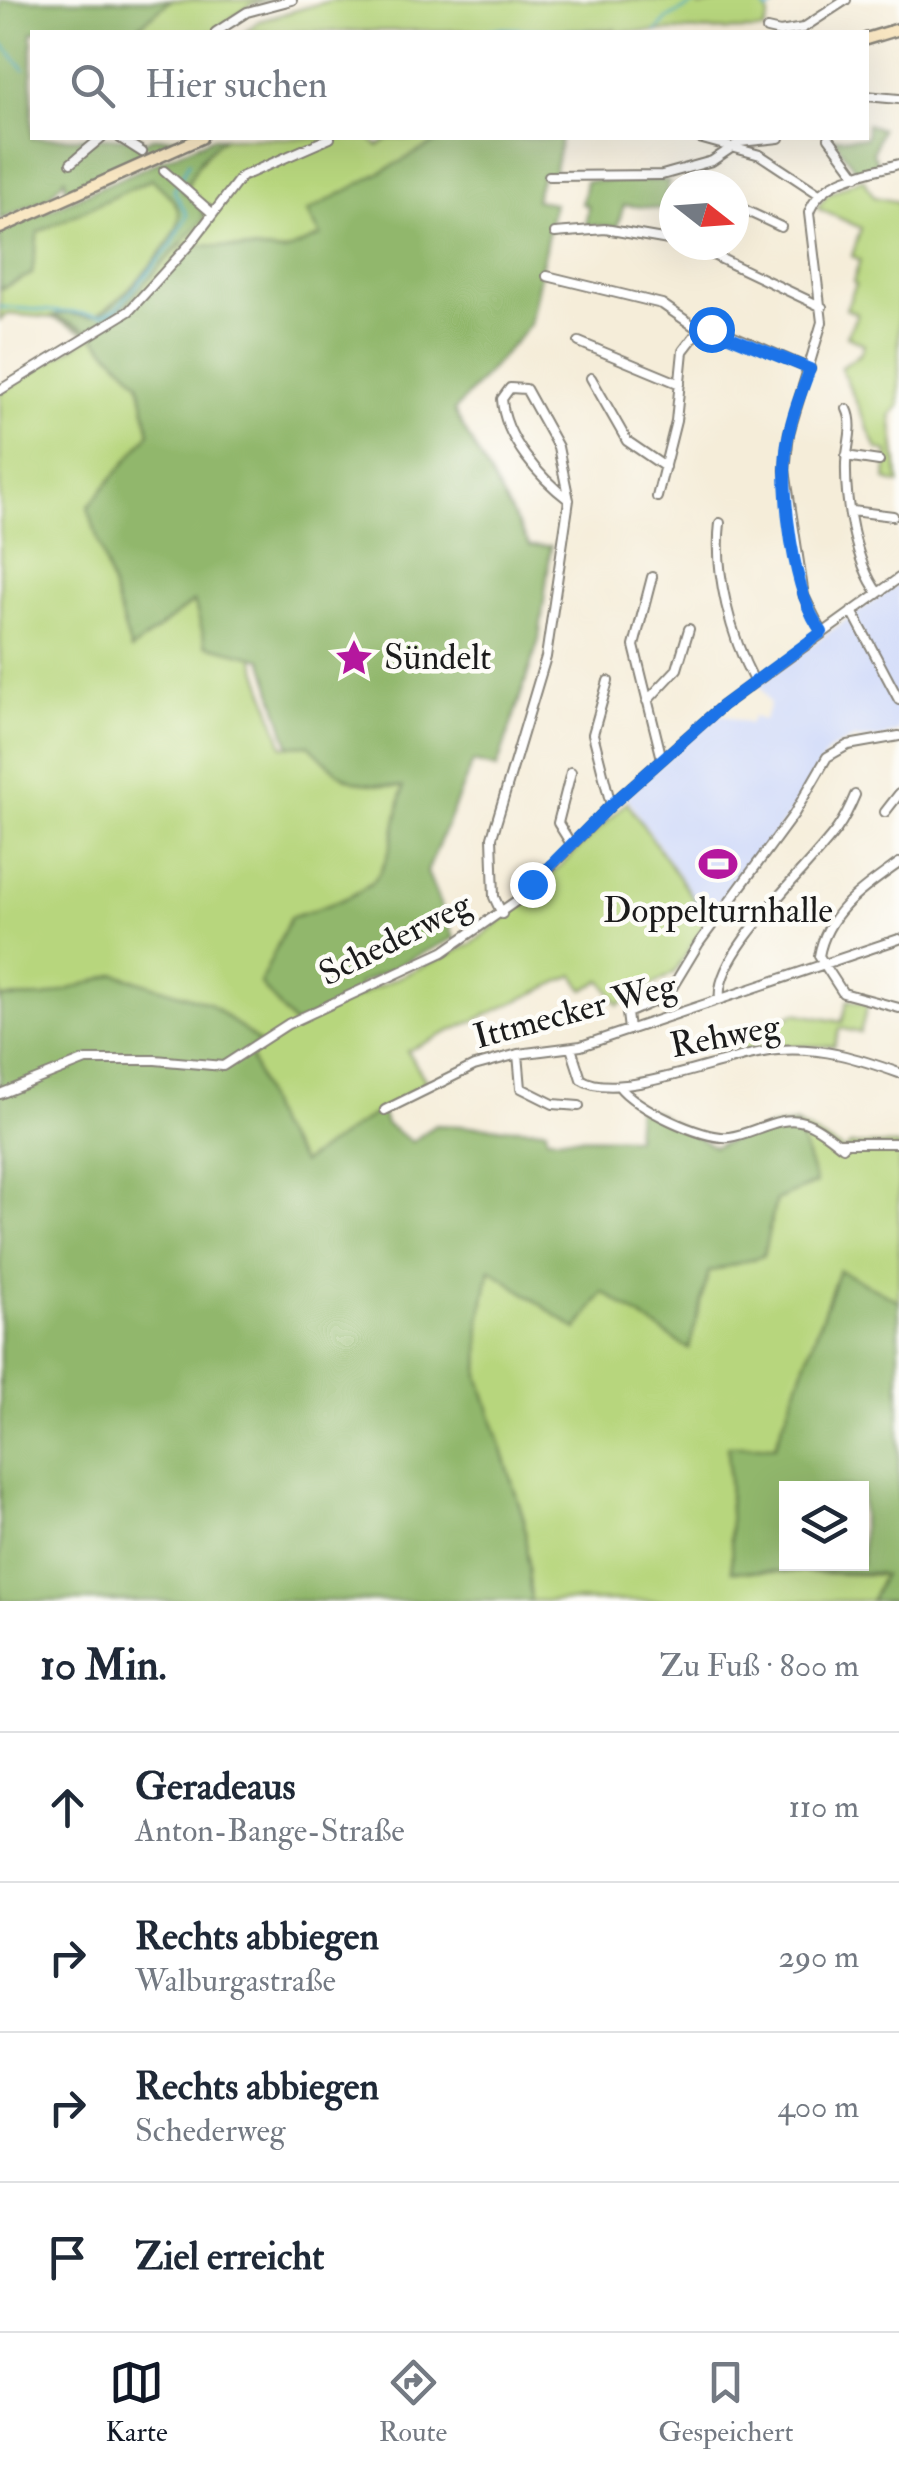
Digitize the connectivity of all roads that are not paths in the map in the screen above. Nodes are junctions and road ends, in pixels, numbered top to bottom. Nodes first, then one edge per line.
1 (292, 0) edge
2 (846, 0) edge
3 (899, 29) edge
4 (219, 30) edge
5 (792, 30) edge
6 (869, 38) edge
7 (869, 96) edge
8 (899, 99) edge
9 (99, 140) edge
10 (123, 140) edge
11 (196, 140) edge
12 (325, 140) edge
13 (707, 140) edge
14 (767, 140) edge
15 (830, 140) edge
16 (732, 146) junction
17 (142, 152) tunnel mouth
18 (71, 163) dead end
19 (899, 164) edge
20 (681, 170) edge
21 (164, 171) tunnel mouth
22 (659, 174) edge
23 (549, 176) dead end
24 (857, 176) junction
25 (819, 194) junction
26 (211, 212) junction
27 (749, 212) edge
28 (782, 227) dead end
29 (0, 228) edge
30 (555, 233) dead end
31 (659, 239) edge
32 (723, 260) edge
33 (546, 276) dead end
34 (822, 307) junction
35 (701, 331) junction
36 (578, 342) dead end
37 (810, 369) junction
38 (591, 378) dead end
39 (680, 384) junction
40 (0, 390) edge
41 (847, 409) dead end
42 (846, 456) junction
43 (879, 461) dead end
44 (666, 467) junction
45 (657, 497) dead end
46 (568, 500) junction
47 (852, 511) junction
48 (893, 516) dead end
49 (720, 522) dead end
50 (652, 577) dead end
51 (899, 578) edge
52 (878, 593) junction
53 (852, 611) junction
54 (689, 629) dead end
55 (822, 632) junction
56 (608, 681) dead end
57 (754, 681) junction
58 (899, 700) edge
59 (648, 702) junction
60 (899, 736) edge
61 (662, 759) junction
62 (571, 772) dead end
63 (899, 794) edge
64 (856, 795) dead end
65 (611, 805) junction
66 (885, 812) dead end
67 (571, 844) junction
68 (899, 864) edge
69 (502, 914) junction
70 (899, 940) edge
71 (822, 965) junction
72 (720, 999) junction
73 (899, 1008) edge
74 (629, 1030) junction
75 (571, 1048) junction
76 (518, 1054) junction
77 (899, 1073) edge
78 (619, 1086) junction
79 (0, 1094) edge
80 (579, 1106) dead end
81 (386, 1110) dead end
82 (899, 1143) edge

1 - 4 street
2 - 5 street
3 - 6 main road
7 - 8 street
9 - 18 street
10 - 17 street
11 - 29 main road
12 - 26 street
13 - 16 street
14 - 16 street
15 - 24 street
16 - 20 street
16 - 25 street
19 - 24 street
21 - 26 street
22 - 23 street
24 - 25 street
25 - 34 street
26 - 40 street
27 - 28 street
30 - 31 street
32 - 34 street
33 - 35 street
34 - 37 street
35 - 37 street
35 - 39 street
36 - 39 street
37 - 55 street
38 - 44 street
39 - 44 street
41 - 42 street
42 - 43 street
42 - 47 street
44 - 45 street
46 - 46 street
46 - 69 street
47 - 48 street
47 - 52 street
49 - 57 street
50 - 59 street
51 - 52 street, Schederweg
52 - 53 street, Schederweg
53 - 55 street, Schederweg
53 - 58 street
54 - 59 street
55 - 57 street, Schederweg
56 - 65 street
57 - 61 street, Schederweg
59 - 61 street
60 - 74 street
61 - 65 street, Schederweg
62 - 67 street
63 - 66 street
64 - 72 street
65 - 67 street, Schederweg
67 - 69 street, Schederweg
68 - 71 street
69 - 79 street, Schederweg
70 - 71 street, Ittmecker Weg
71 - 72 street, Ittmecker Weg
71 - 73 street
72 - 74 street, Ittmecker Weg
74 - 75 street, Ittmecker Weg
75 - 76 street, Ittmecker Weg
75 - 78 street, Rehweg
76 - 80 street
76 - 81 street, Ittmecker Weg
77 - 78 street, Rehweg
78 - 82 street, Rehweg

